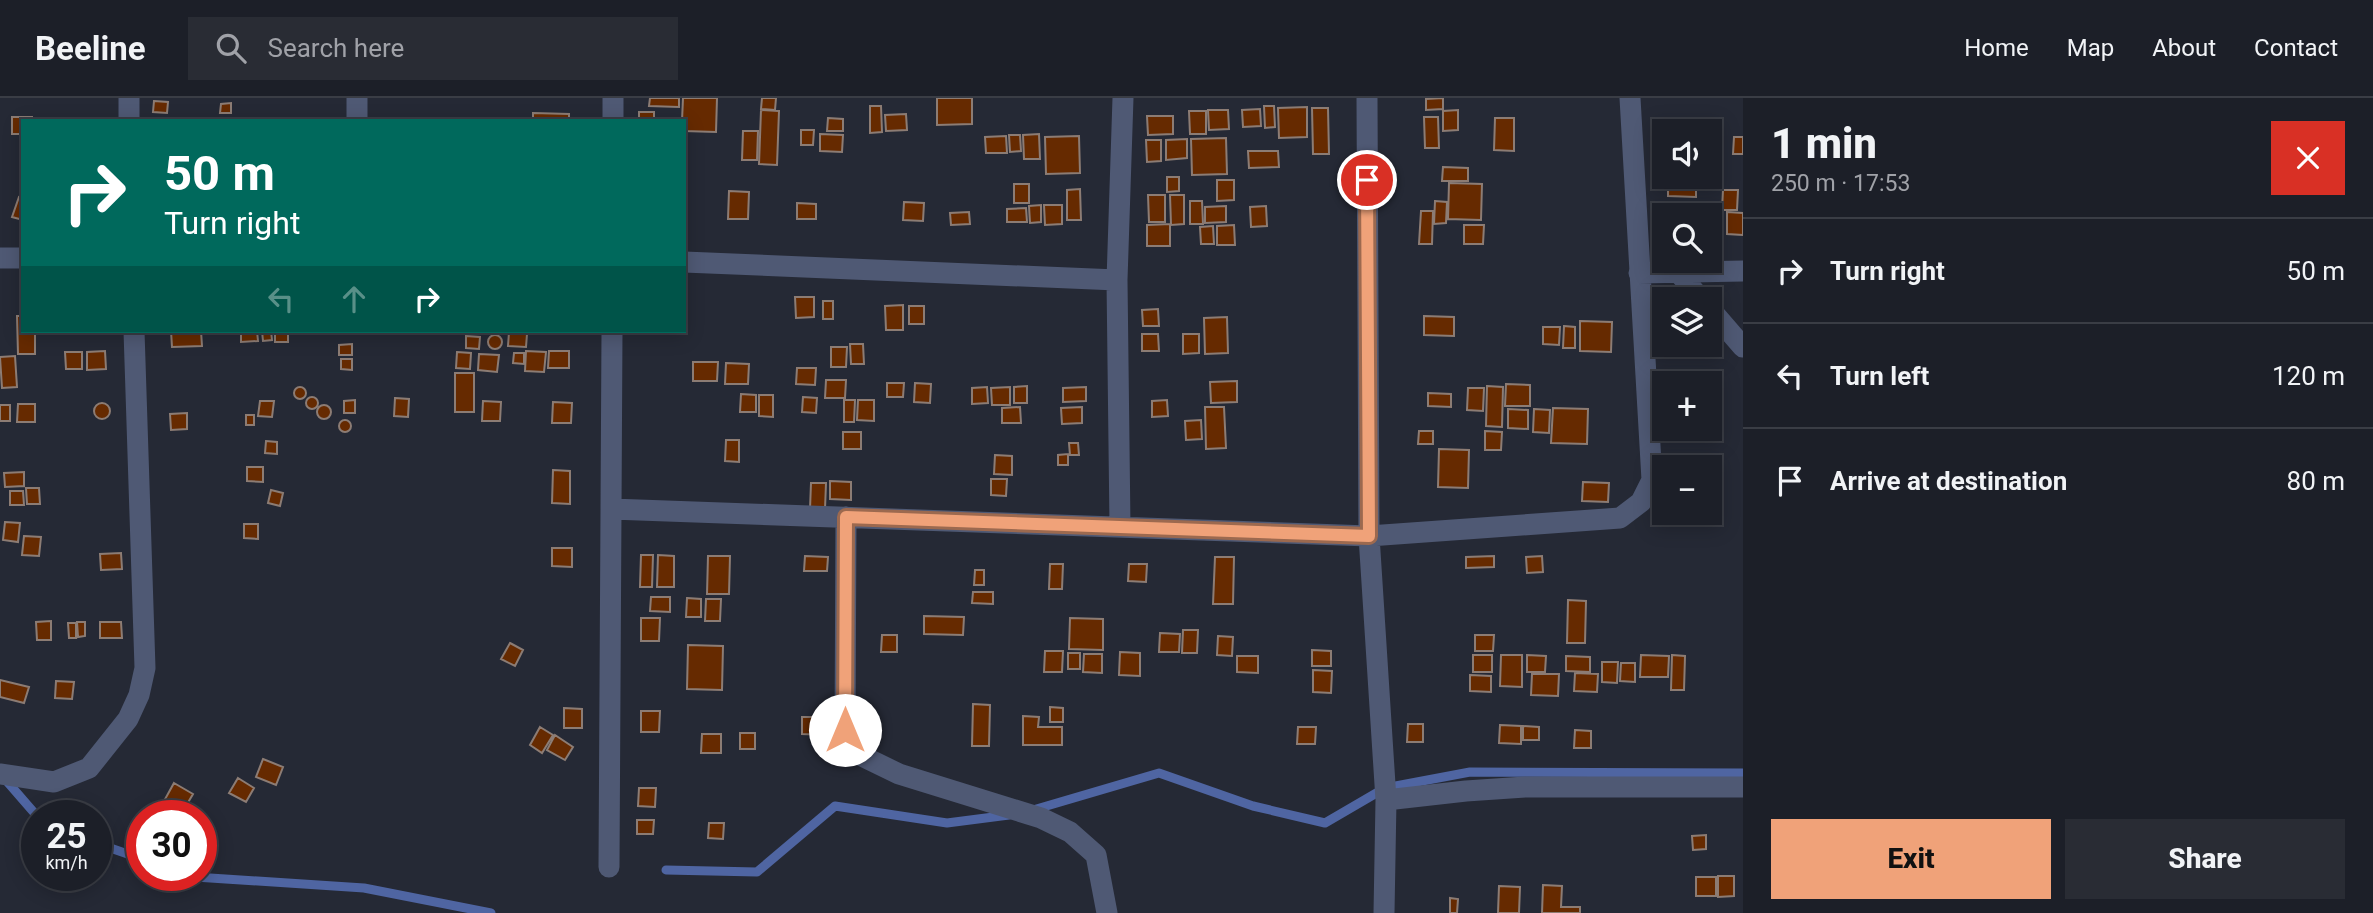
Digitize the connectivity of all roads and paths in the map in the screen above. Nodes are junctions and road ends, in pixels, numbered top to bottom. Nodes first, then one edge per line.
1 (129, 98) edge
2 (357, 98) edge
3 (613, 98) edge
4 (1123, 98) edge
5 (1367, 98) edge
6 (1630, 98) edge
7 (129, 119) edge
8 (357, 119) edge
9 (613, 119) edge
10 (0, 258) edge
11 (21, 258) edge
12 (686, 262) edge
13 (1722, 271) edge
14 (1743, 271) edge
15 (1639, 273) junction
16 (1652, 273) edge
17 (1679, 273) edge
18 (1117, 280) junction
19 (1691, 287) edge
20 (1722, 323) edge
21 (134, 333) edge
22 (612, 333) edge
23 (1743, 347) edge
24 (611, 509) junction
25 (846, 517) junction
26 (1120, 527) junction
27 (1369, 536) junction
28 (0, 774) edge
29 (1743, 787) edge
30 (1386, 800) junction
31 (609, 867) dead end
32 (1107, 913) edge
33 (1384, 913) edge

1 - 7 street
2 - 8 street
3 - 9 street
4 - 18 street
5 - 27 street
6 - 15 street
10 - 11 street
12 - 18 street
13 - 14 street
15 - 16 street
15 - 27 street
17 - 19 street
18 - 26 street
20 - 23 street
21 - 28 street
22 - 24 street
24 - 25 street
24 - 31 street
25 - 26 street
25 - 32 street
26 - 27 street
27 - 30 street
29 - 30 street
30 - 33 street

